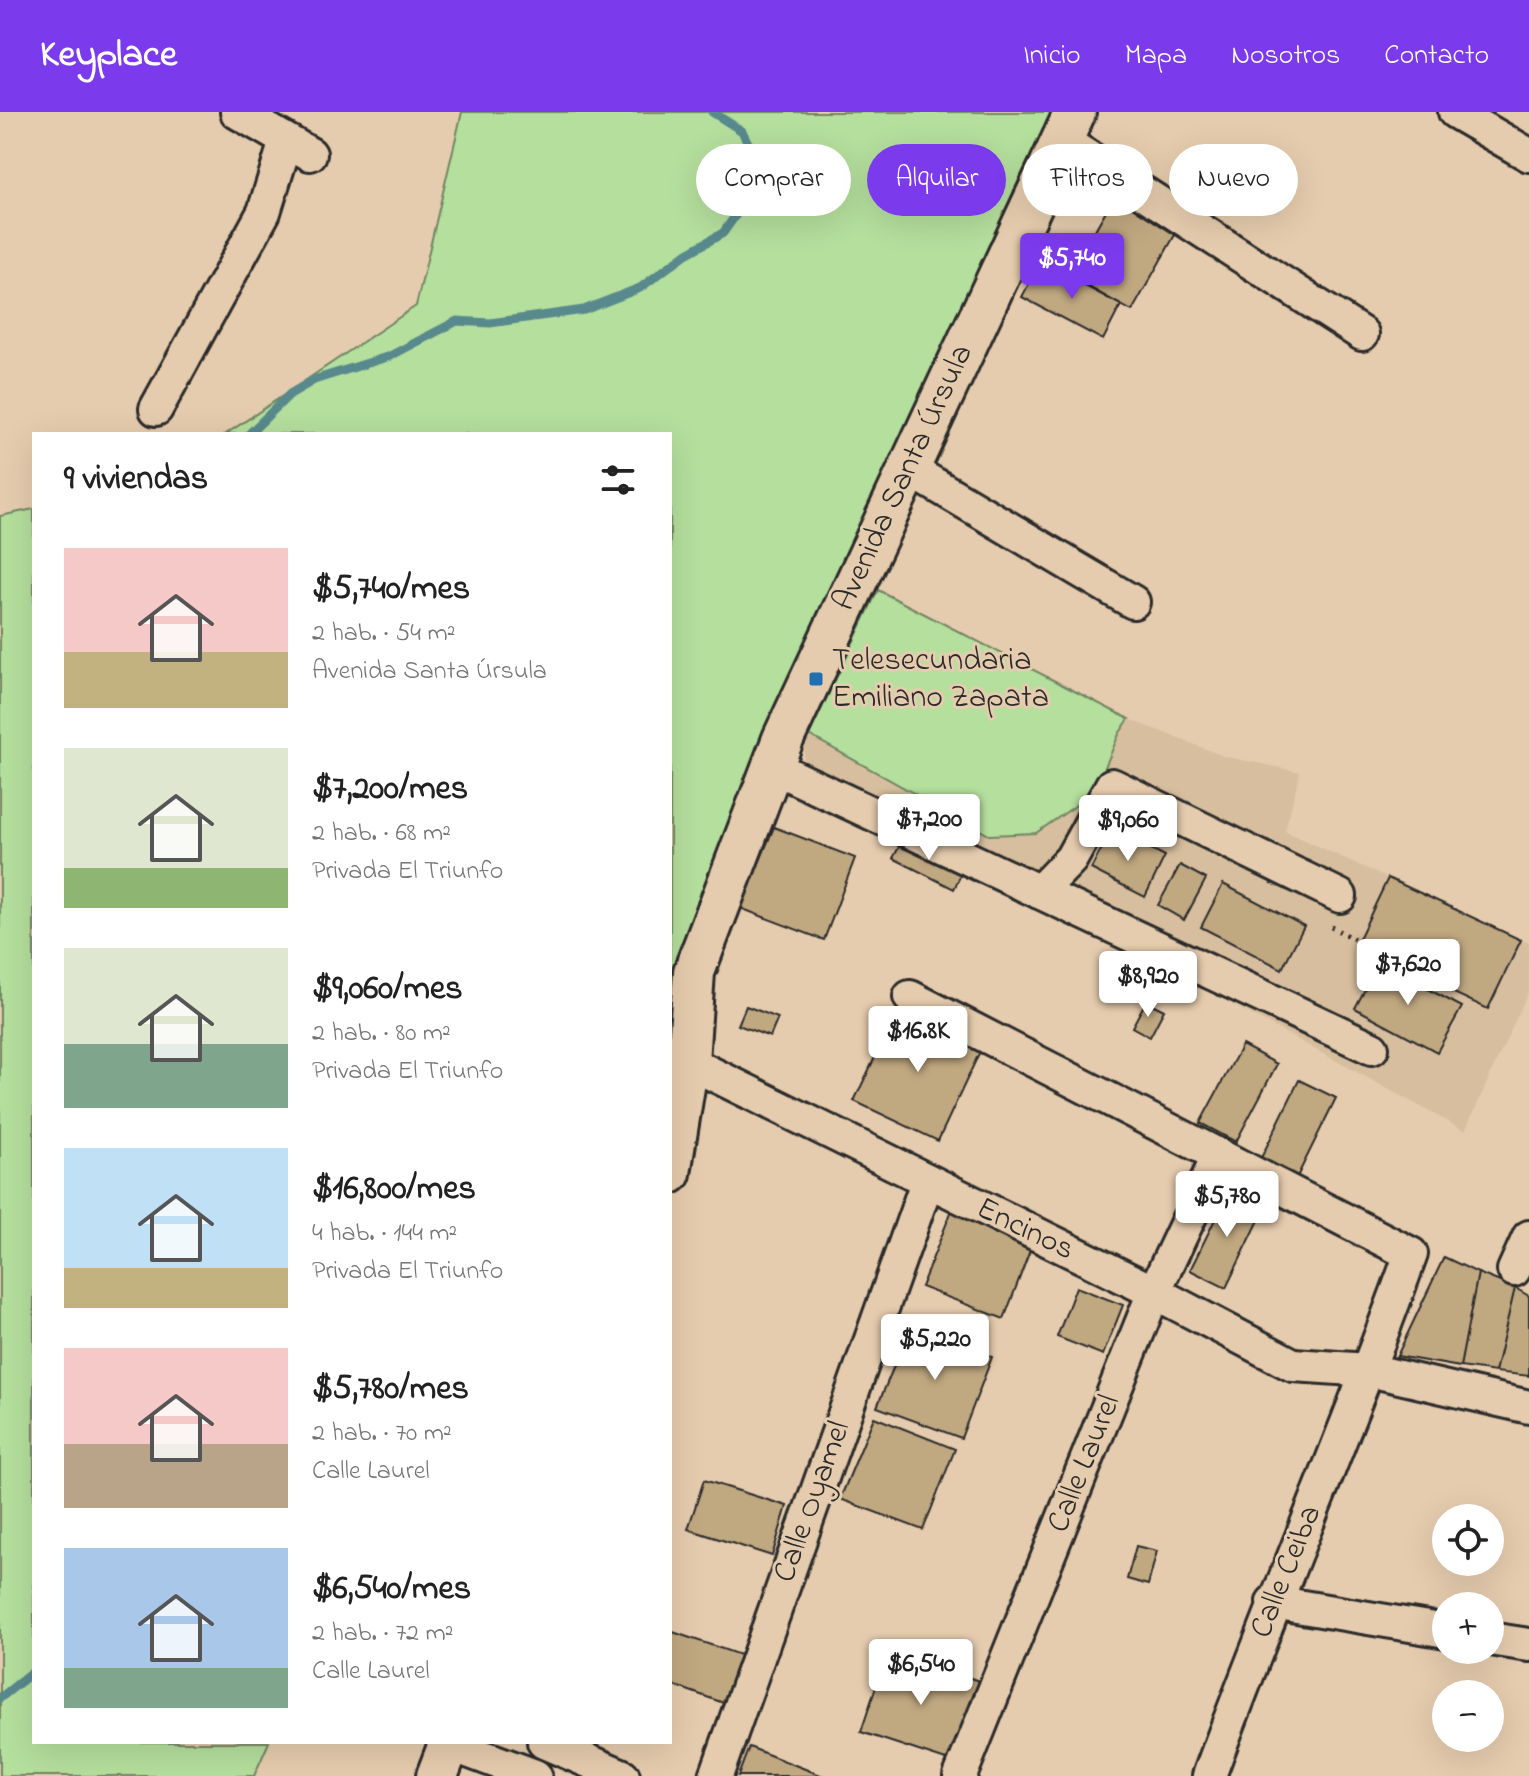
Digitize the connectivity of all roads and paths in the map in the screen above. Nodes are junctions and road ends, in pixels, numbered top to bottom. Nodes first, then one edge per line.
1 (1455, 112) edge
2 (247, 115) edge
3 (1067, 126) edge
4 (1529, 155) edge
5 (1362, 334) dead end
6 (156, 409) dead end
7 (907, 468) junction
8 (1133, 602) dead end
9 (773, 767) junction
10 (1039, 892) junction
11 (1340, 896) dead end
12 (910, 997) dead end
13 (1372, 1048) dead end
14 (688, 1062) junction
15 (1219, 1155) junction
16 (672, 1161) edge
17 (927, 1182) junction
18 (1529, 1237) edge
19 (1514, 1270) dead end
20 (1154, 1292) junction
21 (1369, 1370) junction
22 (1529, 1407) edge
23 (1273, 1602) junction
24 (1432, 1629) edge
25 (1504, 1641) edge
26 (1529, 1645) edge
27 (549, 1744) edge
28 (445, 1754) edge
29 (535, 1776) edge
30 (623, 1776) edge
31 (716, 1776) edge
32 (960, 1776) edge
33 (1209, 1776) edge

1 - 4 street
2 - 6 street
3 - 5 street
3 - 7 street, Avenida Santa Úrsula
7 - 8 street
7 - 9 street, Avenida Santa Úrsula
9 - 10 street
9 - 14 street, Avenida Santa Úrsula
10 - 11 street
10 - 13 street
12 - 15 street
14 - 16 street, Avenida Santa Úrsula
14 - 17 street, Encinos
15 - 20 street, Calle Laurel
15 - 21 street, Calle Ceiba
17 - 20 street, Encinos
17 - 31 street, Calle Oyamel
18 - 19 street
20 - 21 street, Encinos
20 - 32 street, Calle Laurel
21 - 22 street, Encinos
21 - 23 street, Calle Ceiba
23 - 24 street
23 - 33 street, Calle Ceiba
25 - 26 street
27 - 30 street
28 - 29 street

